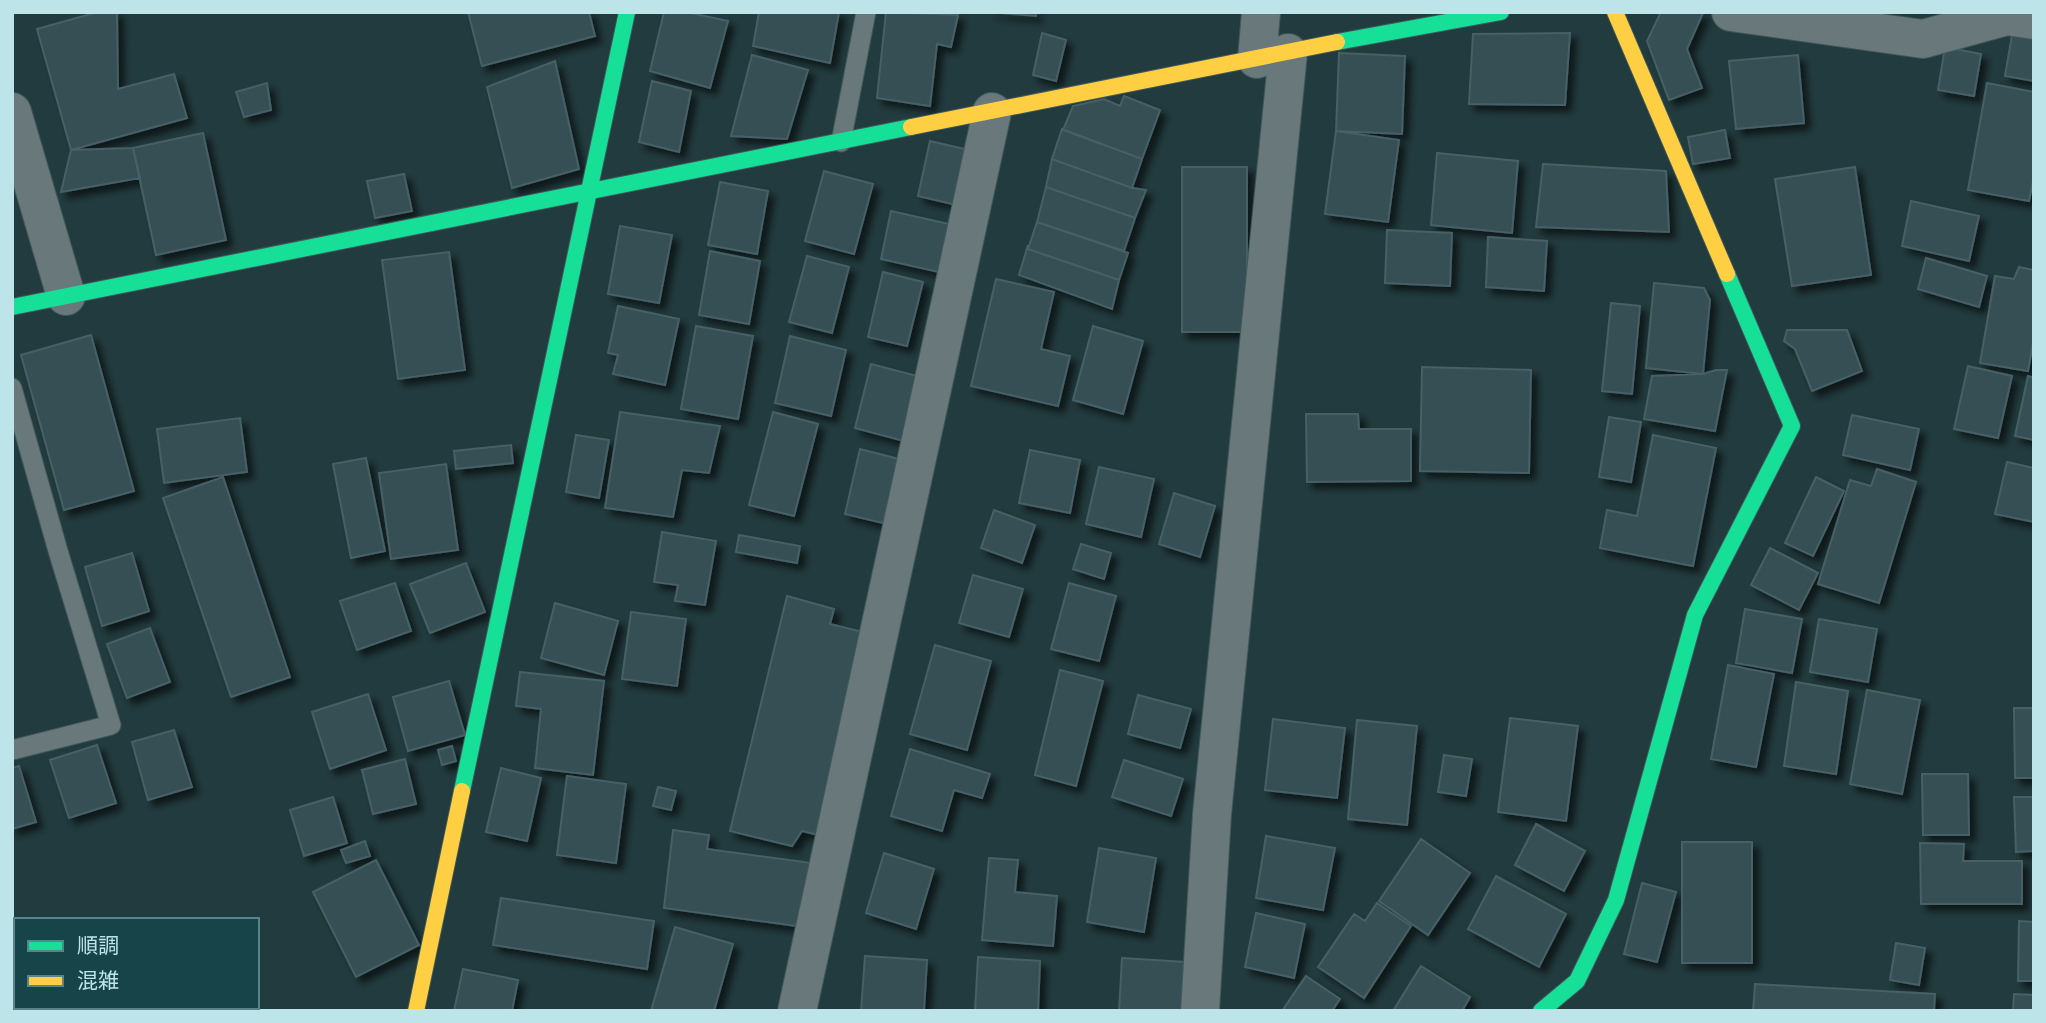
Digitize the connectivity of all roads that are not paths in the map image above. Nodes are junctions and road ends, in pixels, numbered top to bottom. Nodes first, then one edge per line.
1 (627, 12) edge
2 (866, 12) edge
3 (1261, 12) edge
4 (1501, 12) edge
5 (1615, 12) edge
6 (1731, 12) edge
7 (1477, 14) edge
8 (2034, 20) edge
9 (1272, 56) junction
10 (12, 112) edge
11 (992, 112) junction
12 (841, 142) junction
13 (589, 192) junction
14 (66, 296) junction
15 (12, 307) edge
16 (12, 388) edge
17 (12, 750) edge
18 (416, 1011) edge
19 (797, 1011) edge
20 (1200, 1011) edge
21 (1541, 1011) edge

1 - 13 street
2 - 12 lane
3 - 9 street
4 - 7 street
5 - 21 street
6 - 8 street
7 - 9 street
9 - 11 street
9 - 20 street
10 - 14 street
11 - 12 street
11 - 19 street
12 - 13 street
13 - 14 street
13 - 18 street
14 - 15 street
16 - 17 lane

